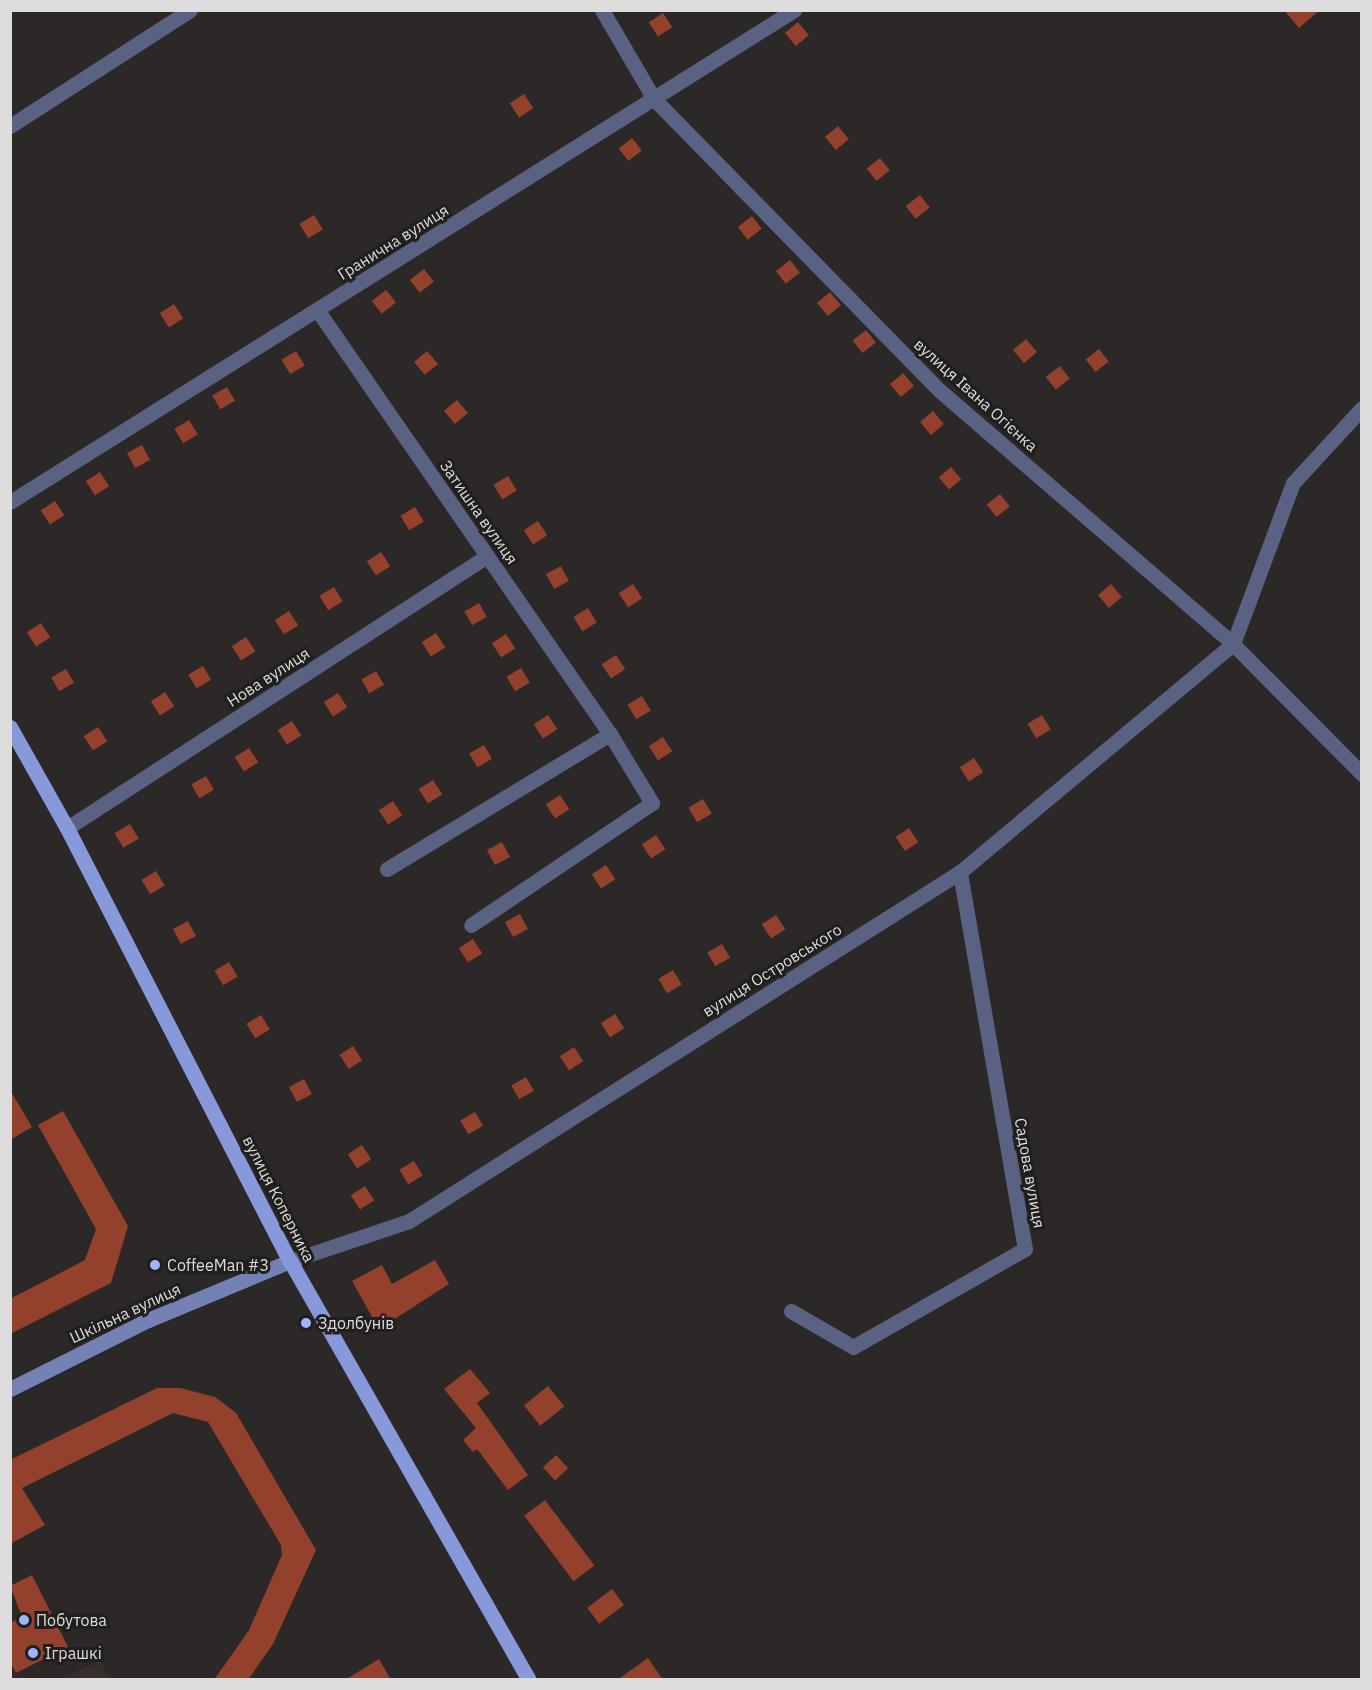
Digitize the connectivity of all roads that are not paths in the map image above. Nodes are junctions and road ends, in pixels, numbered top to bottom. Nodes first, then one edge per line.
1 (190, 10) edge
2 (602, 10) edge
3 (794, 10) edge
4 (654, 99) junction
5 (10, 126) edge
6 (318, 311) junction
7 (1362, 408) edge
8 (10, 502) edge
9 (487, 556) junction
10 (1233, 644) junction
11 (10, 728) edge
12 (610, 734) junction
13 (1362, 774) edge
14 (67, 828) junction
15 (387, 869) dead end
16 (960, 872) junction
17 (471, 925) dead end
18 (290, 1261) junction
19 (791, 1311) dead end
20 (10, 1389) edge
21 (529, 1680) edge

1 - 5 street
2 - 4 street, вулиця Івана Огієнка
3 - 4 street, Гранична вулиця
4 - 6 street, Гранична вулиця
4 - 10 street, вулиця Івана Огієнка
6 - 8 street, Гранична вулиця
6 - 9 street, Затишна вулиця
7 - 10 street
9 - 12 street, Затишна вулиця
9 - 14 street, Нова вулиця
10 - 13 street, вулиця Івана Огієнка
10 - 16 street, вулиця Островського
11 - 14 main road, вулиця Коперника
12 - 15 street
12 - 17 street, Затишна вулиця
14 - 18 main road, вулиця Коперника
16 - 18 street, вулиця Островського
16 - 19 street, Садова вулиця
18 - 20 main road, Шкільна вулиця
18 - 21 main road, вулиця Коперника

